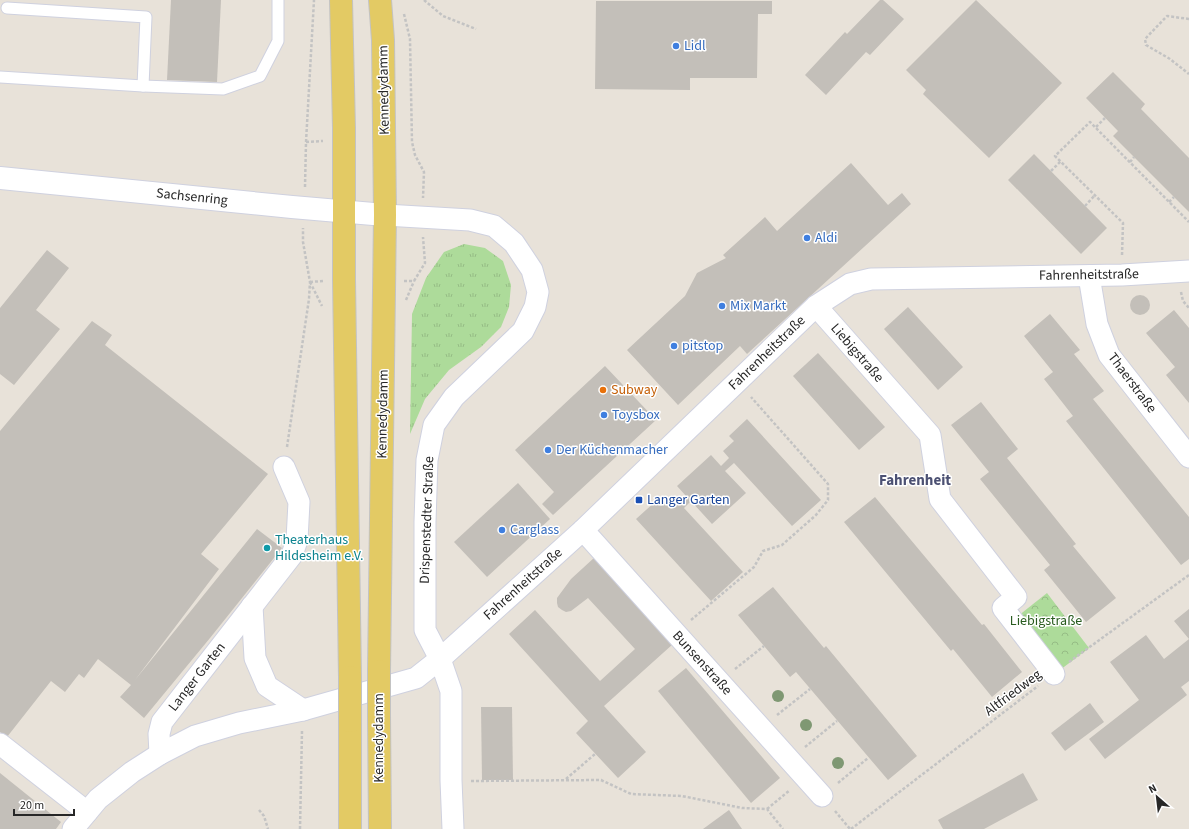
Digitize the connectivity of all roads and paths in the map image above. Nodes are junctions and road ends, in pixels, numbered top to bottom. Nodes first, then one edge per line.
1 (278, 0) edge
2 (314, 0) edge
3 (341, 0) edge
4 (380, 0) edge
5 (424, 0) edge
6 (7, 8) dead end
7 (404, 13) dead end
8 (1189, 19) edge
9 (476, 29) dead end
10 (1189, 74) edge
11 (0, 77) edge
12 (143, 86) junction
13 (1105, 118) dead end
14 (1096, 127) junction
15 (1134, 157) dead end
16 (1061, 161) junction
17 (1130, 162) junction
18 (1051, 171) dead end
19 (424, 172) dead end
20 (0, 178) edge
21 (1095, 195) junction
22 (1174, 197) dead end
23 (1169, 202) junction
24 (1085, 206) dead end
25 (305, 208) junction
26 (344, 211) junction
27 (385, 214) junction
28 (1189, 222) edge
29 (1189, 271) edge
30 (1122, 275) junction
31 (1089, 276) junction
32 (816, 306) junction
33 (737, 382) junction
34 (1189, 457) edge
35 (284, 467) joint
36 (583, 530) junction
37 (1189, 575) edge
38 (252, 606) junction
39 (676, 633) junction
40 (764, 646) dead end
41 (440, 659) junction
42 (1054, 674) junction
43 (719, 682) junction
44 (810, 689) dead end
45 (303, 710) junction
46 (837, 721) dead end
47 (761, 728) junction
48 (0, 744) edge
49 (160, 754) junction
50 (595, 754) dead end
51 (868, 758) dead end
52 (790, 760) junction
53 (805, 777) junction
54 (451, 780) junction
55 (566, 780) junction
56 (822, 796) joint
57 (767, 809) junction
58 (259, 810) dead end
59 (86, 812) junction
60 (73, 829) edge
61 (268, 829) edge
62 (300, 829) edge
63 (350, 829) edge
64 (380, 829) edge
65 (453, 829) edge
66 (783, 829) edge
67 (851, 829) edge

1 - 12 lane
2 - 25 path
3 - 26 main road, Kennedydamm
4 - 27 main road, Kennedydamm
5 - 9 path
6 - 12 lane
7 - 19 path
8 - 10 path
11 - 12 lane
13 - 14 path
14 - 16 path
14 - 17 path
15 - 17 path
16 - 18 path
16 - 21 path
17 - 23 path
20 - 25 street, Sachsenring
21 - 24 path
21 - 30 path
22 - 23 path
23 - 28 path
25 - 26 street, Sachsenring
25 - 35 path
26 - 27 street, Sachsenring
26 - 63 main road, Kennedydamm, bridge
27 - 41 street, Drispenstedter Straße
27 - 64 main road, Kennedydamm, bridge
29 - 30 street, Fahrenheitstraße
30 - 31 street, Fahrenheitstraße
31 - 32 street, Fahrenheitstraße
31 - 34 street, Thaerstraße
32 - 33 street, Fahrenheitstraße
32 - 42 street, Liebigstraße
33 - 36 street, Fahrenheitstraße
33 - 39 path
35 - 38 street, Langer Garten
36 - 39 street, Bunsenstraße
36 - 41 street, Fahrenheitstraße
37 - 42 path, Altfriedweg
38 - 45 street
38 - 49 street, Langer Garten
39 - 43 street, Bunsenstraße
40 - 43 path
41 - 45 street
41 - 54 street, Drispenstedter Straße
42 - 67 path, Altfriedweg
43 - 47 street, Bunsenstraße
44 - 47 path
45 - 49 street
45 - 62 path
46 - 52 path
47 - 52 street, Bunsenstraße
48 - 59 street
49 - 59 street
50 - 55 path
51 - 56 path
52 - 53 street, Bunsenstraße
53 - 56 street, Bunsenstraße
53 - 57 path
54 - 55 path
54 - 65 street, Drispenstedter Straße
55 - 57 path
57 - 66 path
58 - 61 path
59 - 60 street

